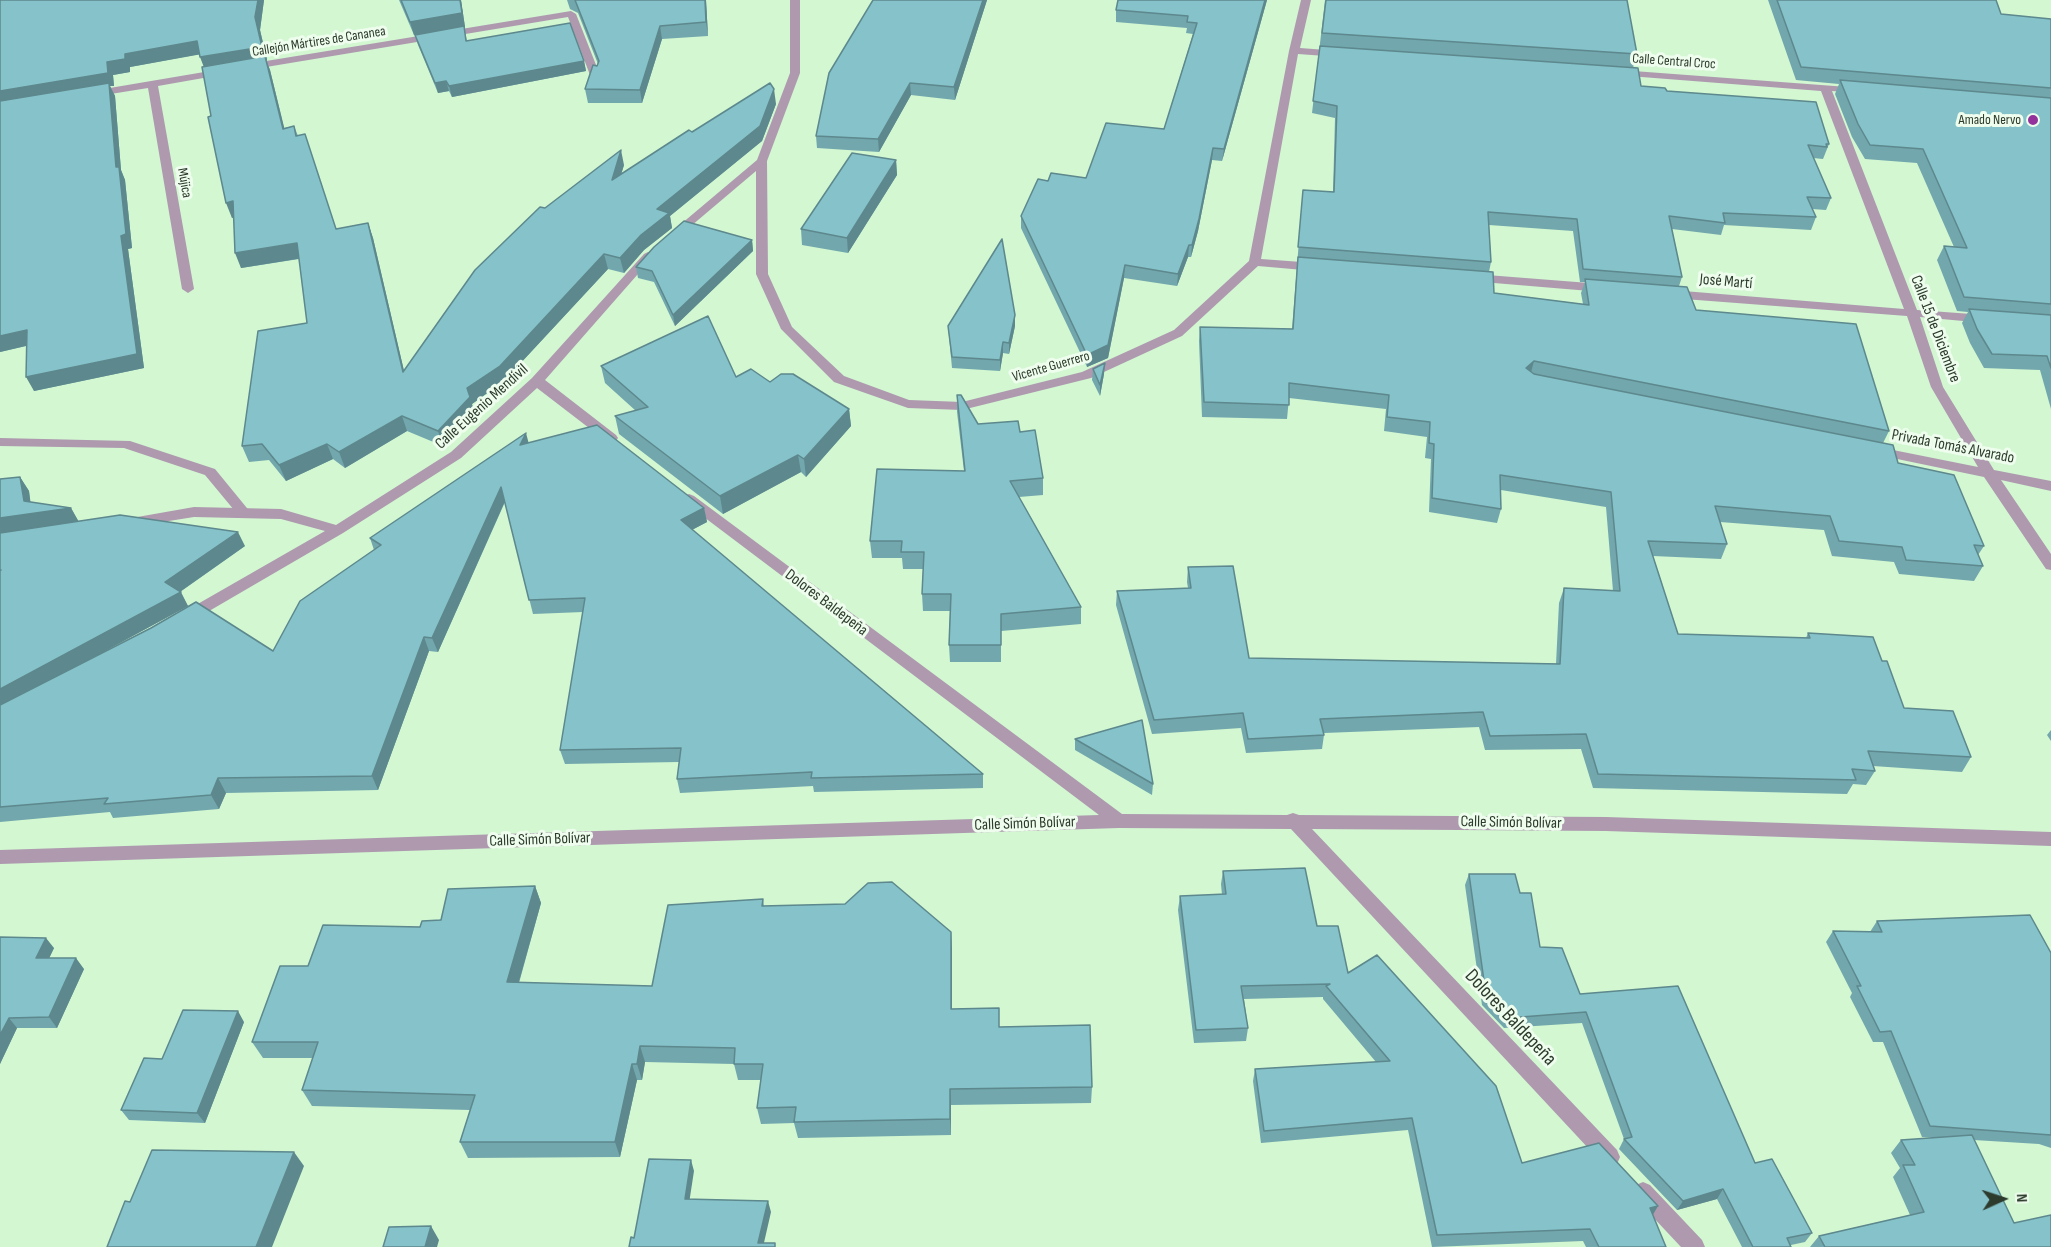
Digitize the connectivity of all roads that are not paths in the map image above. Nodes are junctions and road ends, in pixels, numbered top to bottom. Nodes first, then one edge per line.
1 (795, 0) edge
2 (1306, 0) edge
3 (1294, 51) junction
4 (1353, 55) edge
5 (1613, 73) edge
6 (595, 75) edge
7 (152, 83) junction
8 (1825, 87) junction
9 (1873, 91) edge
10 (82, 95) edge
11 (762, 161) junction
12 (1255, 262) junction
13 (1327, 268) edge
14 (1458, 277) edge
15 (188, 289) dead end
16 (1613, 289) edge
17 (1661, 293) edge
18 (1912, 314) junction
19 (1993, 320) edge
20 (537, 381) junction
21 (0, 442) edge
22 (621, 446) edge
23 (1859, 447) edge
24 (1988, 472) junction
25 (2051, 486) edge
26 (677, 489) edge
27 (244, 513) junction
28 (114, 524) edge
29 (338, 530) junction
30 (2051, 565) edge
31 (174, 624) edge
32 (1293, 820) junction
33 (1119, 821) junction
34 (2051, 839) edge
35 (0, 857) edge
36 (1695, 1247) edge

1 - 11 street, Calle Eugenio Mendivil
2 - 3 street
3 - 4 street
3 - 12 street
5 - 8 street, Calle Central Croc
6 - 7 street, Callejón Mártires de Cananea
7 - 10 street, Callejón Mártires de Cananea
7 - 15 street, Mújica
8 - 9 street, Calle Central Croc
8 - 18 street, Calle 15 de Diciembre
11 - 12 street, Vicente Guerrero
11 - 20 street, Calle Eugenio Mendivil
12 - 13 street
14 - 16 street
17 - 18 street, José Martí
18 - 19 street, José Martí
18 - 24 street, Calle 15 de Diciembre
20 - 22 street
20 - 29 street, Calle Eugenio Mendivil
21 - 27 street
23 - 24 street, Privada Tomás Alvarado
24 - 25 street, Privada Tomás Alvarado
24 - 30 street, Calle 15 de Diciembre
26 - 33 street, Dolores Baldepeña
27 - 28 street
27 - 29 street
29 - 31 street, Calle Eugenio Mendivil
32 - 33 street, Calle Simón Bolívar
32 - 34 street, Calle Simón Bolívar
32 - 36 street, Dolores Baldepeña
33 - 35 street, Calle Simón Bolívar

